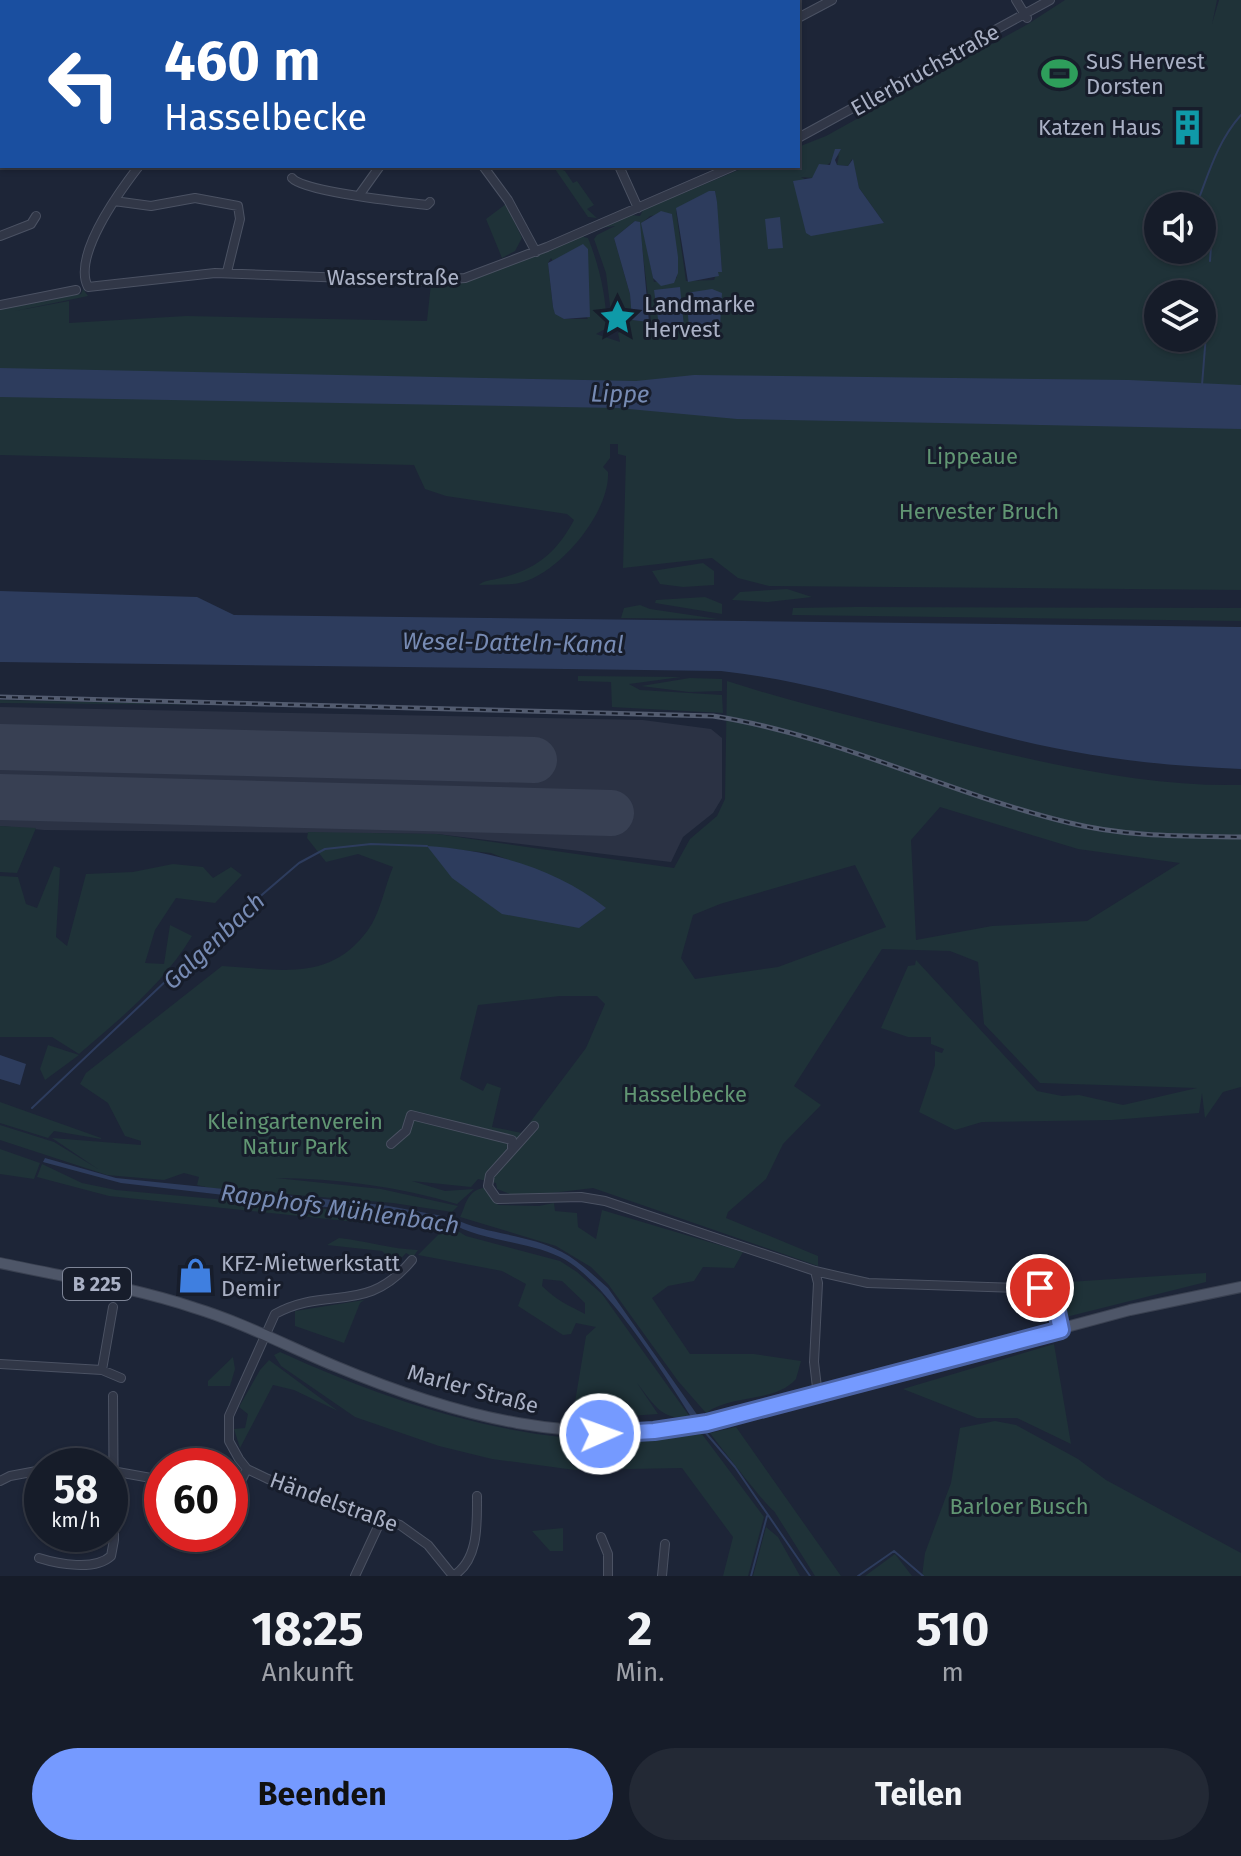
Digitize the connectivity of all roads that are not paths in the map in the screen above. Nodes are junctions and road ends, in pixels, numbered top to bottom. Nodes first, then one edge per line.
1 (3, 0) edge
2 (18, 0) edge
3 (832, 0) edge
4 (1016, 0) edge
5 (1050, 0) edge
6 (800, 17) edge
7 (1026, 17) junction
8 (800, 137) edge
9 (138, 168) edge
10 (379, 168) edge
11 (484, 168) edge
12 (620, 168) edge
13 (727, 168) edge
14 (292, 178) dead end
15 (360, 194) junction
16 (114, 201) junction
17 (430, 202) dead end
18 (638, 208) junction
19 (36, 216) dead end
20 (0, 236) edge
21 (536, 252) junction
22 (227, 272) junction
23 (76, 290) dead end
24 (0, 305) edge
25 (534, 1126) dead end
26 (391, 1144) dead end
27 (512, 1148) junction
28 (412, 1260) dead end
29 (0, 1263) edge
30 (815, 1271) junction
31 (1241, 1287) edge
32 (113, 1307) dead end
33 (1061, 1330) junction
34 (264, 1334) junction
35 (0, 1364) edge
36 (102, 1370) junction
37 (121, 1378) dead end
38 (113, 1396) dead end
39 (818, 1396) junction
40 (112, 1448) edge
41 (234, 1448) edge
42 (248, 1469) edge
43 (24, 1473) edge
44 (0, 1481) edge
45 (477, 1496) dead end
46 (382, 1518) junction
47 (601, 1537) dead end
48 (665, 1544) dead end
49 (111, 1552) edge
50 (39, 1558) dead end
51 (355, 1576) edge
52 (453, 1576) edge
53 (608, 1576) edge
54 (662, 1576) edge

1 - 2 street
3 - 6 street
4 - 7 street
5 - 7 street, Ellerbruchstraße
7 - 8 street, Ellerbruchstraße
9 - 16 street
10 - 15 street
11 - 21 street
12 - 18 street
13 - 18 street, Wasserstraße
14 - 15 street
15 - 17 street
16 - 22 street
16 - 22 street, Wasserstraße
18 - 21 street, Wasserstraße
19 - 20 street
21 - 22 street, Wasserstraße
23 - 24 street
25 - 27 street
26 - 27 street
27 - 30 street
28 - 34 street
29 - 34 main road, Marler Straße / B 225
30 - 33 street
30 - 39 street
31 - 33 main road, Marler Straße / B 225
32 - 36 street
33 - 39 main road, Marler Straße / B 225
34 - 39 main road, Marler Straße / B 225
34 - 41 street, Händelstraße
35 - 36 street
36 - 37 street
38 - 40 street
42 - 46 street, Händelstraße
43 - 44 street
45 - 52 street
46 - 51 street
46 - 52 street, Händelstraße
47 - 53 street
48 - 54 street
49 - 50 street

